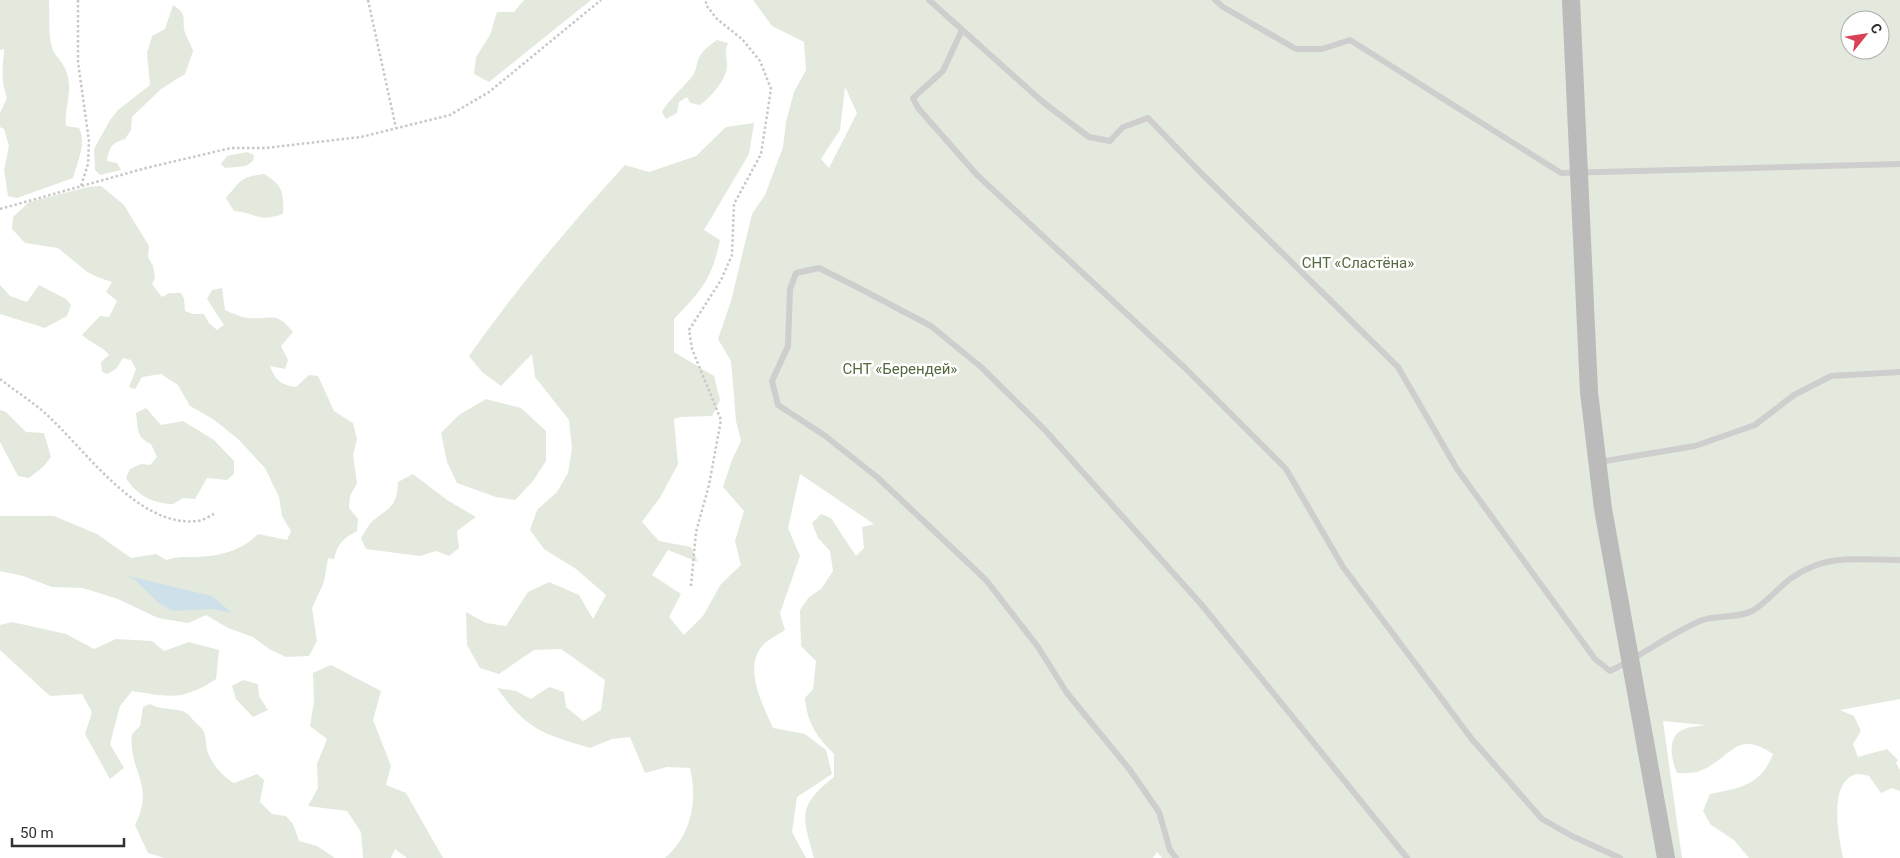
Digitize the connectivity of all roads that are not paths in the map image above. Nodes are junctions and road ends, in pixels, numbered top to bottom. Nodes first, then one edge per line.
1 (929, 0) edge
2 (1216, 0) edge
3 (1571, 0) edge
4 (962, 30) junction
5 (1900, 164) edge
6 (1579, 173) junction
7 (1900, 372) edge
8 (1597, 462) junction
9 (1900, 560) edge
10 (1630, 661) junction
11 (1176, 858) edge
12 (1407, 858) edge
13 (1620, 858) edge
14 (1666, 858) edge

1 - 4 lane
2 - 6 lane
3 - 6 street
4 - 10 lane
4 - 13 lane
5 - 6 lane
6 - 8 street
7 - 8 lane
8 - 10 street
9 - 10 lane
10 - 14 street
11 - 12 lane

